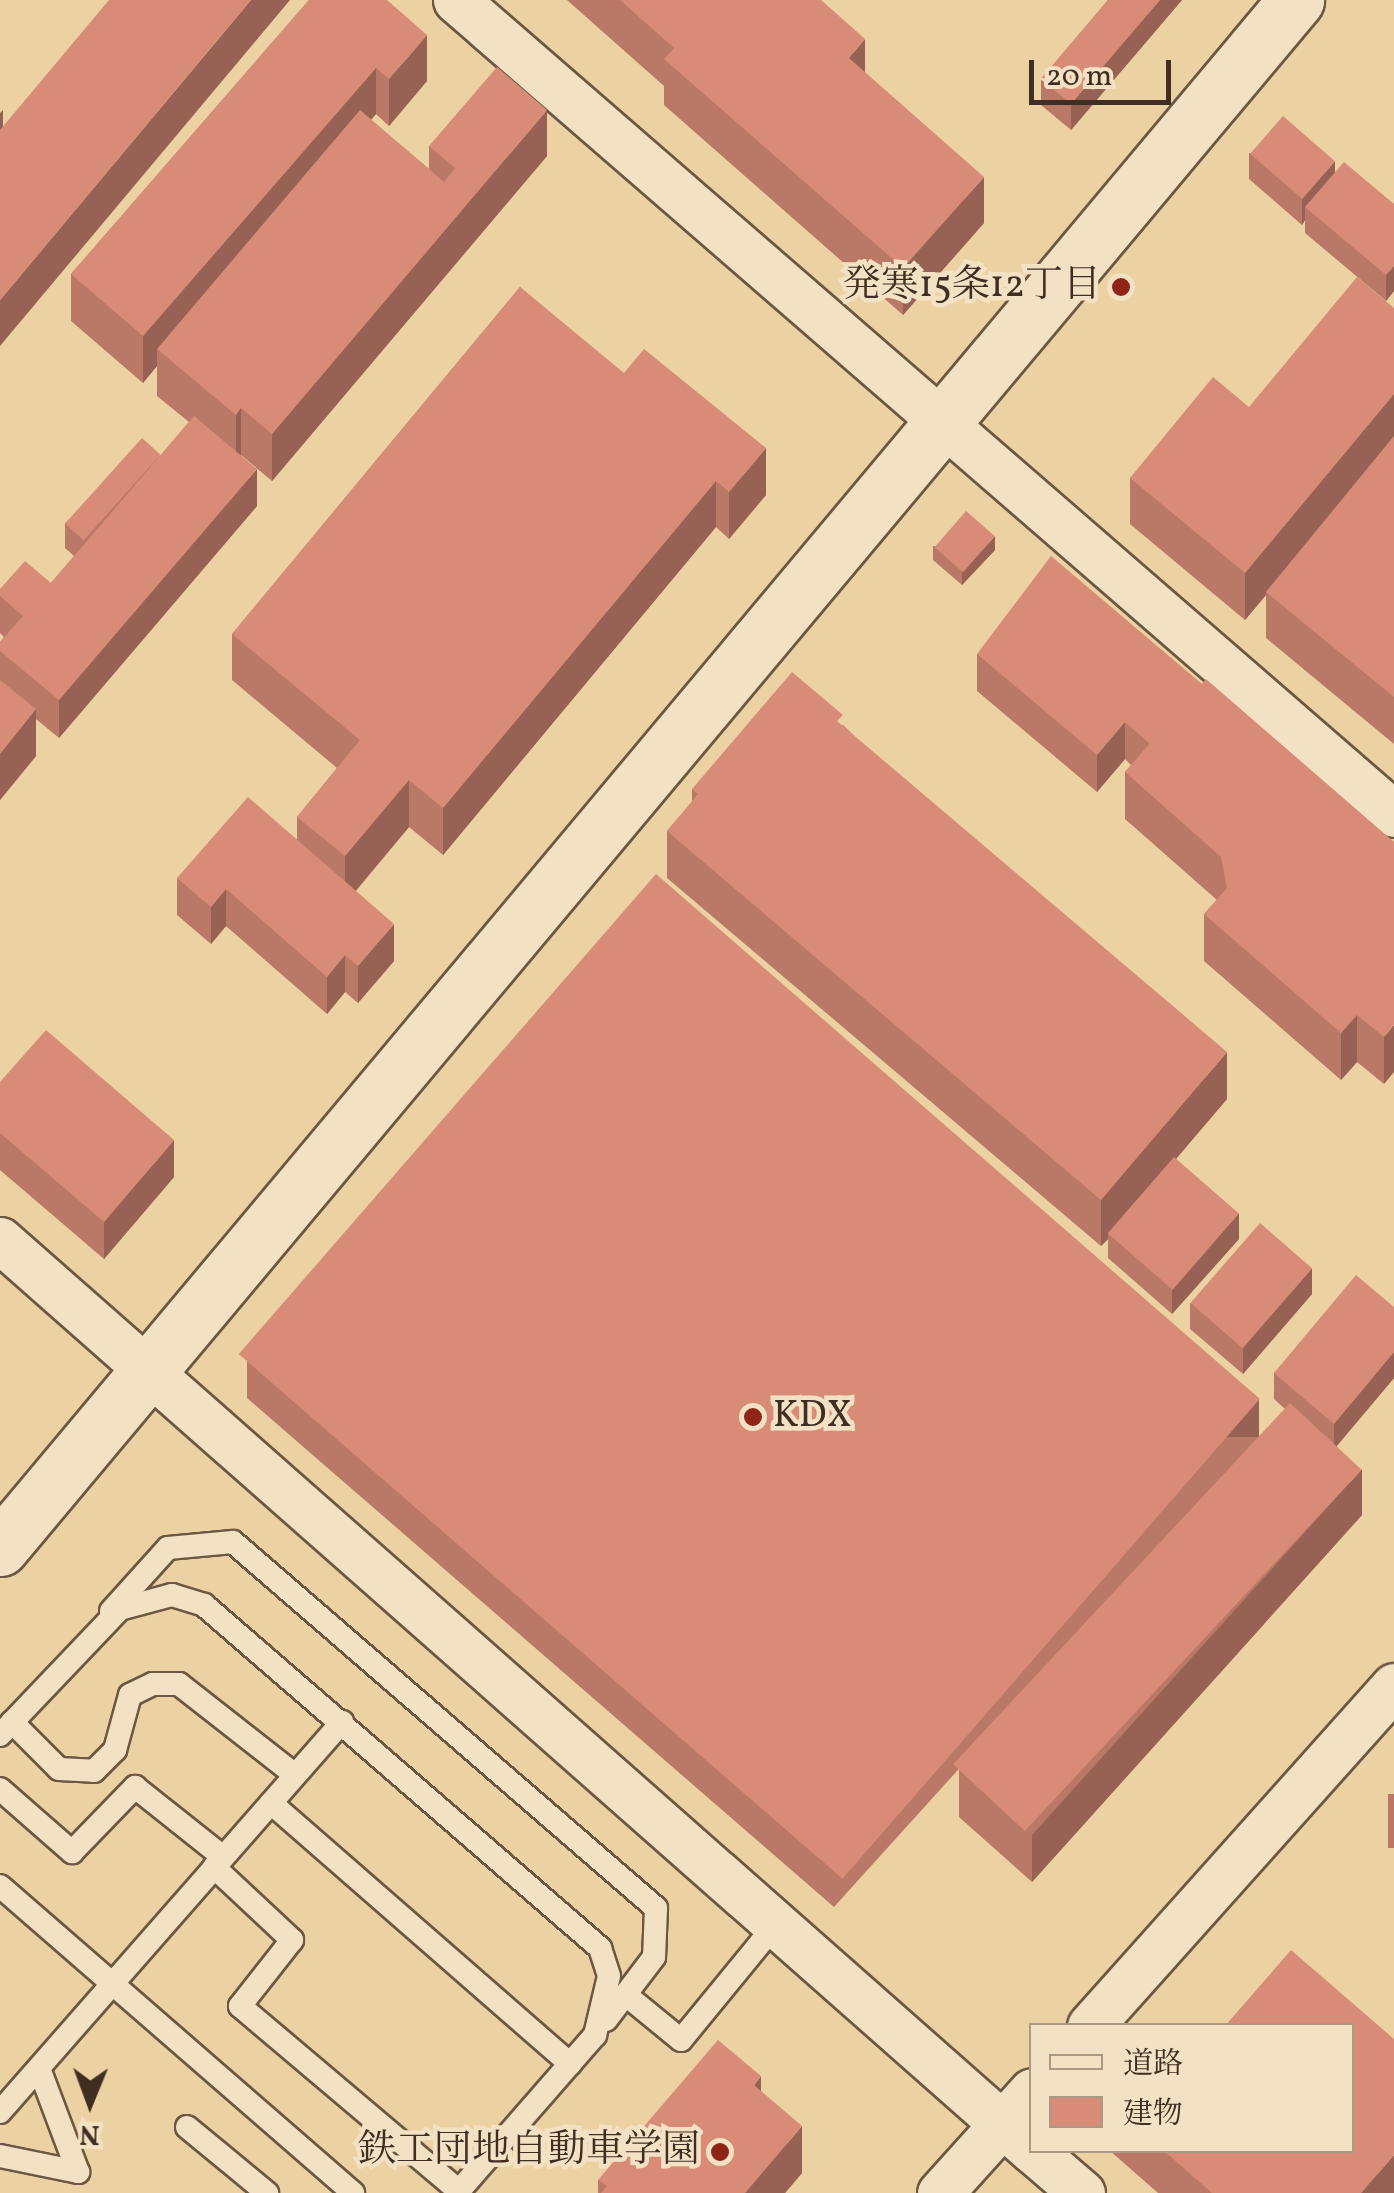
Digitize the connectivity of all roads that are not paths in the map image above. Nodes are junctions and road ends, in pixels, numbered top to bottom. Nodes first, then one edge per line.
1 (456, 0) edge
2 (1296, 0) edge
3 (941, 426) junction
4 (1394, 814) edge
5 (0, 1240) edge
6 (148, 1372) junction
7 (0, 1548) edge
8 (99, 1625) junction
9 (1394, 1686) edge
10 (342, 1722) junction
11 (6, 1729) edge
12 (295, 1776) junction
13 (0, 1790) edge
14 (271, 1803) junction
15 (218, 1862) junction
16 (0, 1886) edge
17 (775, 1925) junction
18 (110, 1986) junction
19 (626, 1995) junction
20 (1093, 2023) edge
21 (595, 2035) junction
22 (570, 2064) junction
23 (38, 2068) junction
24 (5, 2098) edge
25 (1029, 2106) edge
26 (187, 2127) dead end
27 (1022, 2142) edge
28 (1035, 2153) edge
29 (0, 2156) edge
30 (458, 2192) edge
31 (267, 2193) edge
32 (353, 2193) edge
33 (940, 2193) edge
34 (1082, 2193) edge

1 - 3 street
2 - 3 street
3 - 4 street
3 - 6 street
5 - 6 street
6 - 7 street
6 - 17 street
8 - 10 lane
8 - 11 lane
8 - 19 lane
9 - 20 street
10 - 12 lane
10 - 21 lane
11 - 12 lane
12 - 14 lane
13 - 15 lane
14 - 15 lane
14 - 22 lane
15 - 18 lane
15 - 30 lane
16 - 18 lane
17 - 19 lane
17 - 27 street
18 - 23 lane
18 - 32 lane
19 - 21 lane
21 - 22 lane
22 - 30 lane
23 - 24 lane
23 - 29 lane
25 - 27 street
26 - 31 lane
27 - 33 street
28 - 34 street

